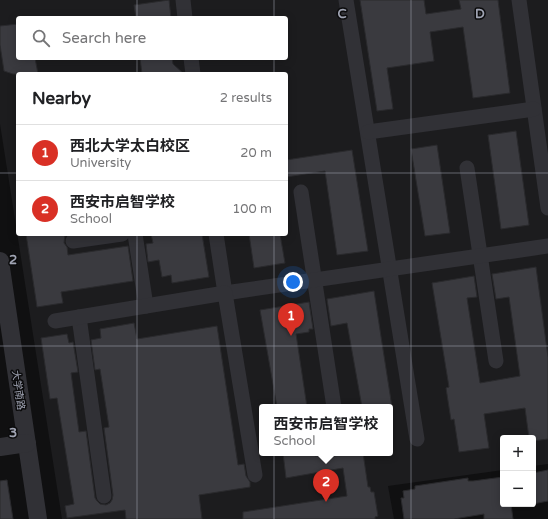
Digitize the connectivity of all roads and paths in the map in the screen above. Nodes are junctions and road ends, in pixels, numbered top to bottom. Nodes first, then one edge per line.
1 (183, 0) edge
2 (346, 0) edge
3 (519, 0) edge
4 (185, 16) edge
5 (191, 60) edge
6 (193, 72) edge
7 (534, 109) junction
8 (368, 132) junction
9 (467, 168) dead end
10 (301, 192) dead end
11 (548, 208) edge
12 (108, 236) edge
13 (135, 236) edge
14 (216, 236) edge
15 (73, 241) dead end
16 (548, 246) edge
17 (480, 256) junction
18 (0, 261) edge
19 (390, 269) junction
20 (314, 280) junction
21 (225, 293) junction
22 (146, 306) junction
23 (79, 317) junction
24 (56, 321) dead end
25 (496, 361) dead end
26 (334, 404) edge
27 (417, 440) dead end
28 (26, 443) junction
29 (0, 447) edge
30 (255, 475) dead end
31 (104, 496) dead end
32 (38, 519) edge

1 - 4 street
2 - 8 street
3 - 7 street
5 - 6 street
7 - 8 street
7 - 11 street
8 - 19 street
9 - 17 street
10 - 20 street
12 - 15 street
13 - 22 street
14 - 21 street
16 - 17 street
17 - 19 street
17 - 25 street
18 - 28 street, 大学南路
19 - 20 street
19 - 27 street
20 - 21 street
20 - 26 street
21 - 22 street
21 - 30 street
22 - 23 street
23 - 24 street
23 - 31 street
28 - 29 street
28 - 32 street, 大学南路

